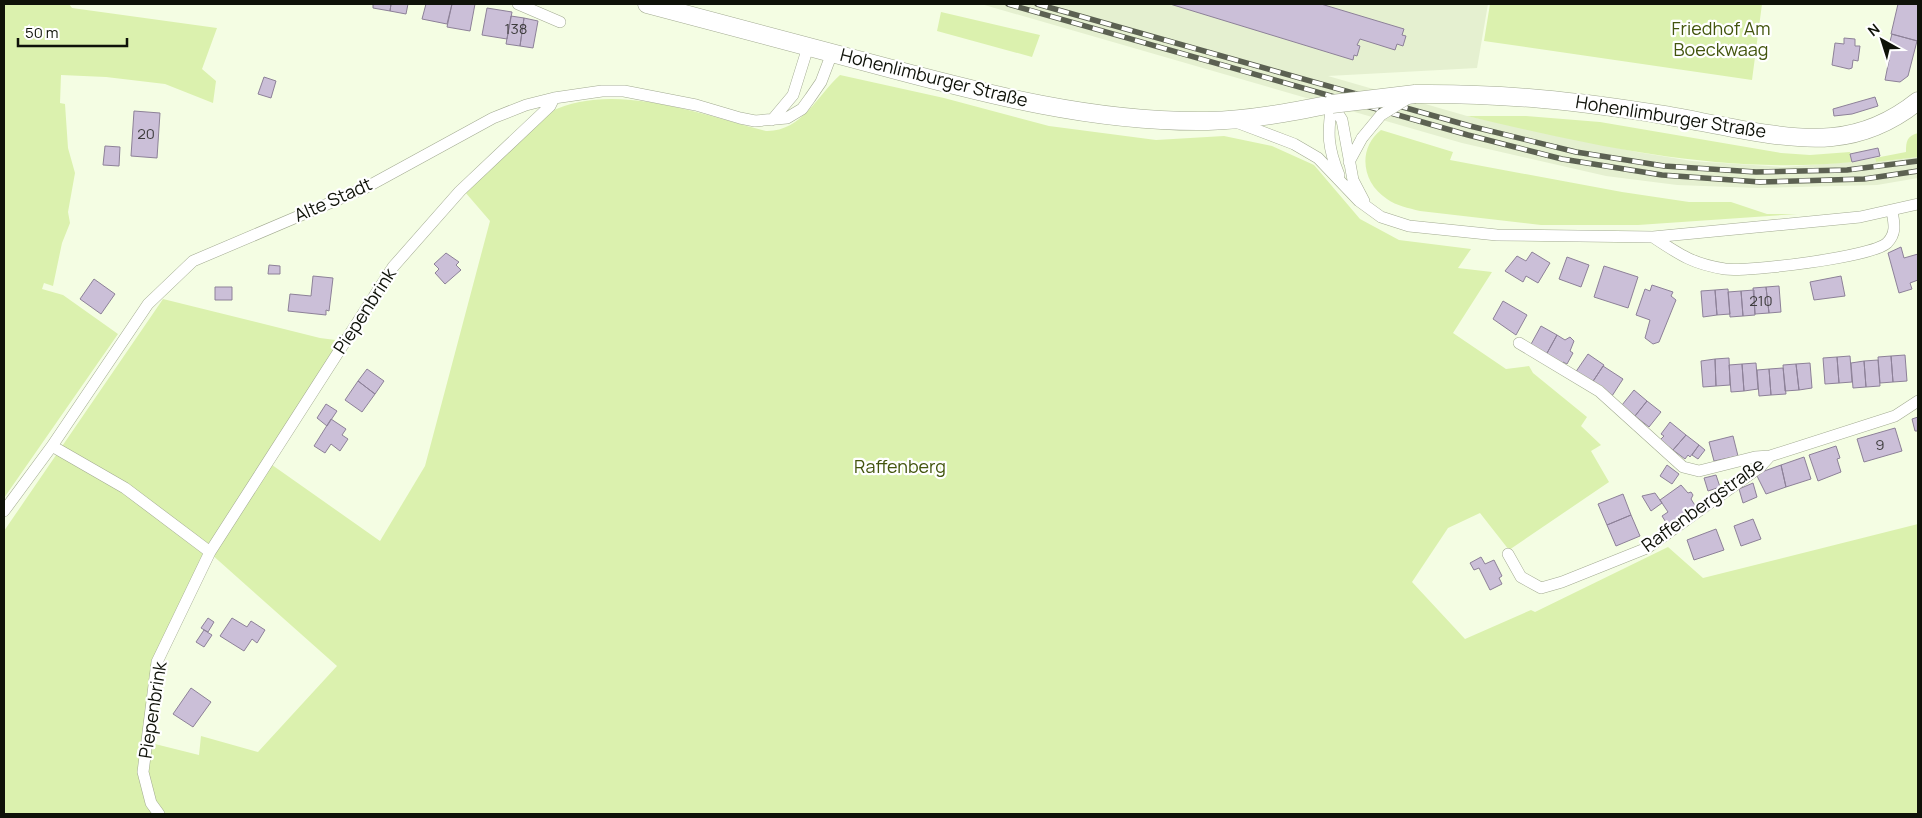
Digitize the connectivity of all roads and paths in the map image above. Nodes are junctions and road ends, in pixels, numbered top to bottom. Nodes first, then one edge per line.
1 (518, 4) edge
2 (647, 4) edge
3 (560, 22) dead end
4 (808, 47) junction
5 (832, 53) junction
6 (1415, 94) junction
7 (554, 98) junction
8 (1918, 101) edge
9 (1332, 104) junction
10 (1226, 119) junction
11 (772, 120) junction
12 (1349, 162) junction
13 (1341, 181) junction
14 (1918, 204) edge
15 (1367, 207) junction
16 (1892, 211) junction
17 (1653, 237) junction
18 (1519, 343) dead end
19 (1917, 404) edge
20 (52, 446) junction
21 (1770, 456) junction
22 (4, 511) edge
23 (210, 552) junction
24 (1508, 554) dead end
25 (159, 814) edge

1 - 3 street
2 - 4 main road, Hohenlimburger Straße
4 - 5 main road, Hohenlimburger Straße
4 - 11 street
5 - 10 main road, Hohenlimburger Straße
5 - 11 street, Alte Stadt
6 - 8 main road, Hohenlimburger Straße
6 - 9 main road, Hohenlimburger Straße, bridge
6 - 12 street, bridge
7 - 11 street, Alte Stadt
7 - 20 street, Alte Stadt
7 - 23 street, Piepenbrink
9 - 10 main road, Hohenlimburger Straße
9 - 12 street
9 - 13 street, Hohenlimburger Straße
10 - 13 street, Hohenlimburger Straße
12 - 15 street
13 - 15 street, Hohenlimburger Straße
14 - 16 street, Hohenlimburger Straße
15 - 17 street, Hohenlimburger Straße
16 - 17 street, Hohenlimburger Straße
16 - 17 street
18 - 21 street, Raffenbergstraße
19 - 21 street, Raffenbergstraße
20 - 22 street, Alte Stadt
20 - 23 street
21 - 24 street, Raffenbergstraße
23 - 25 street, Piepenbrink

